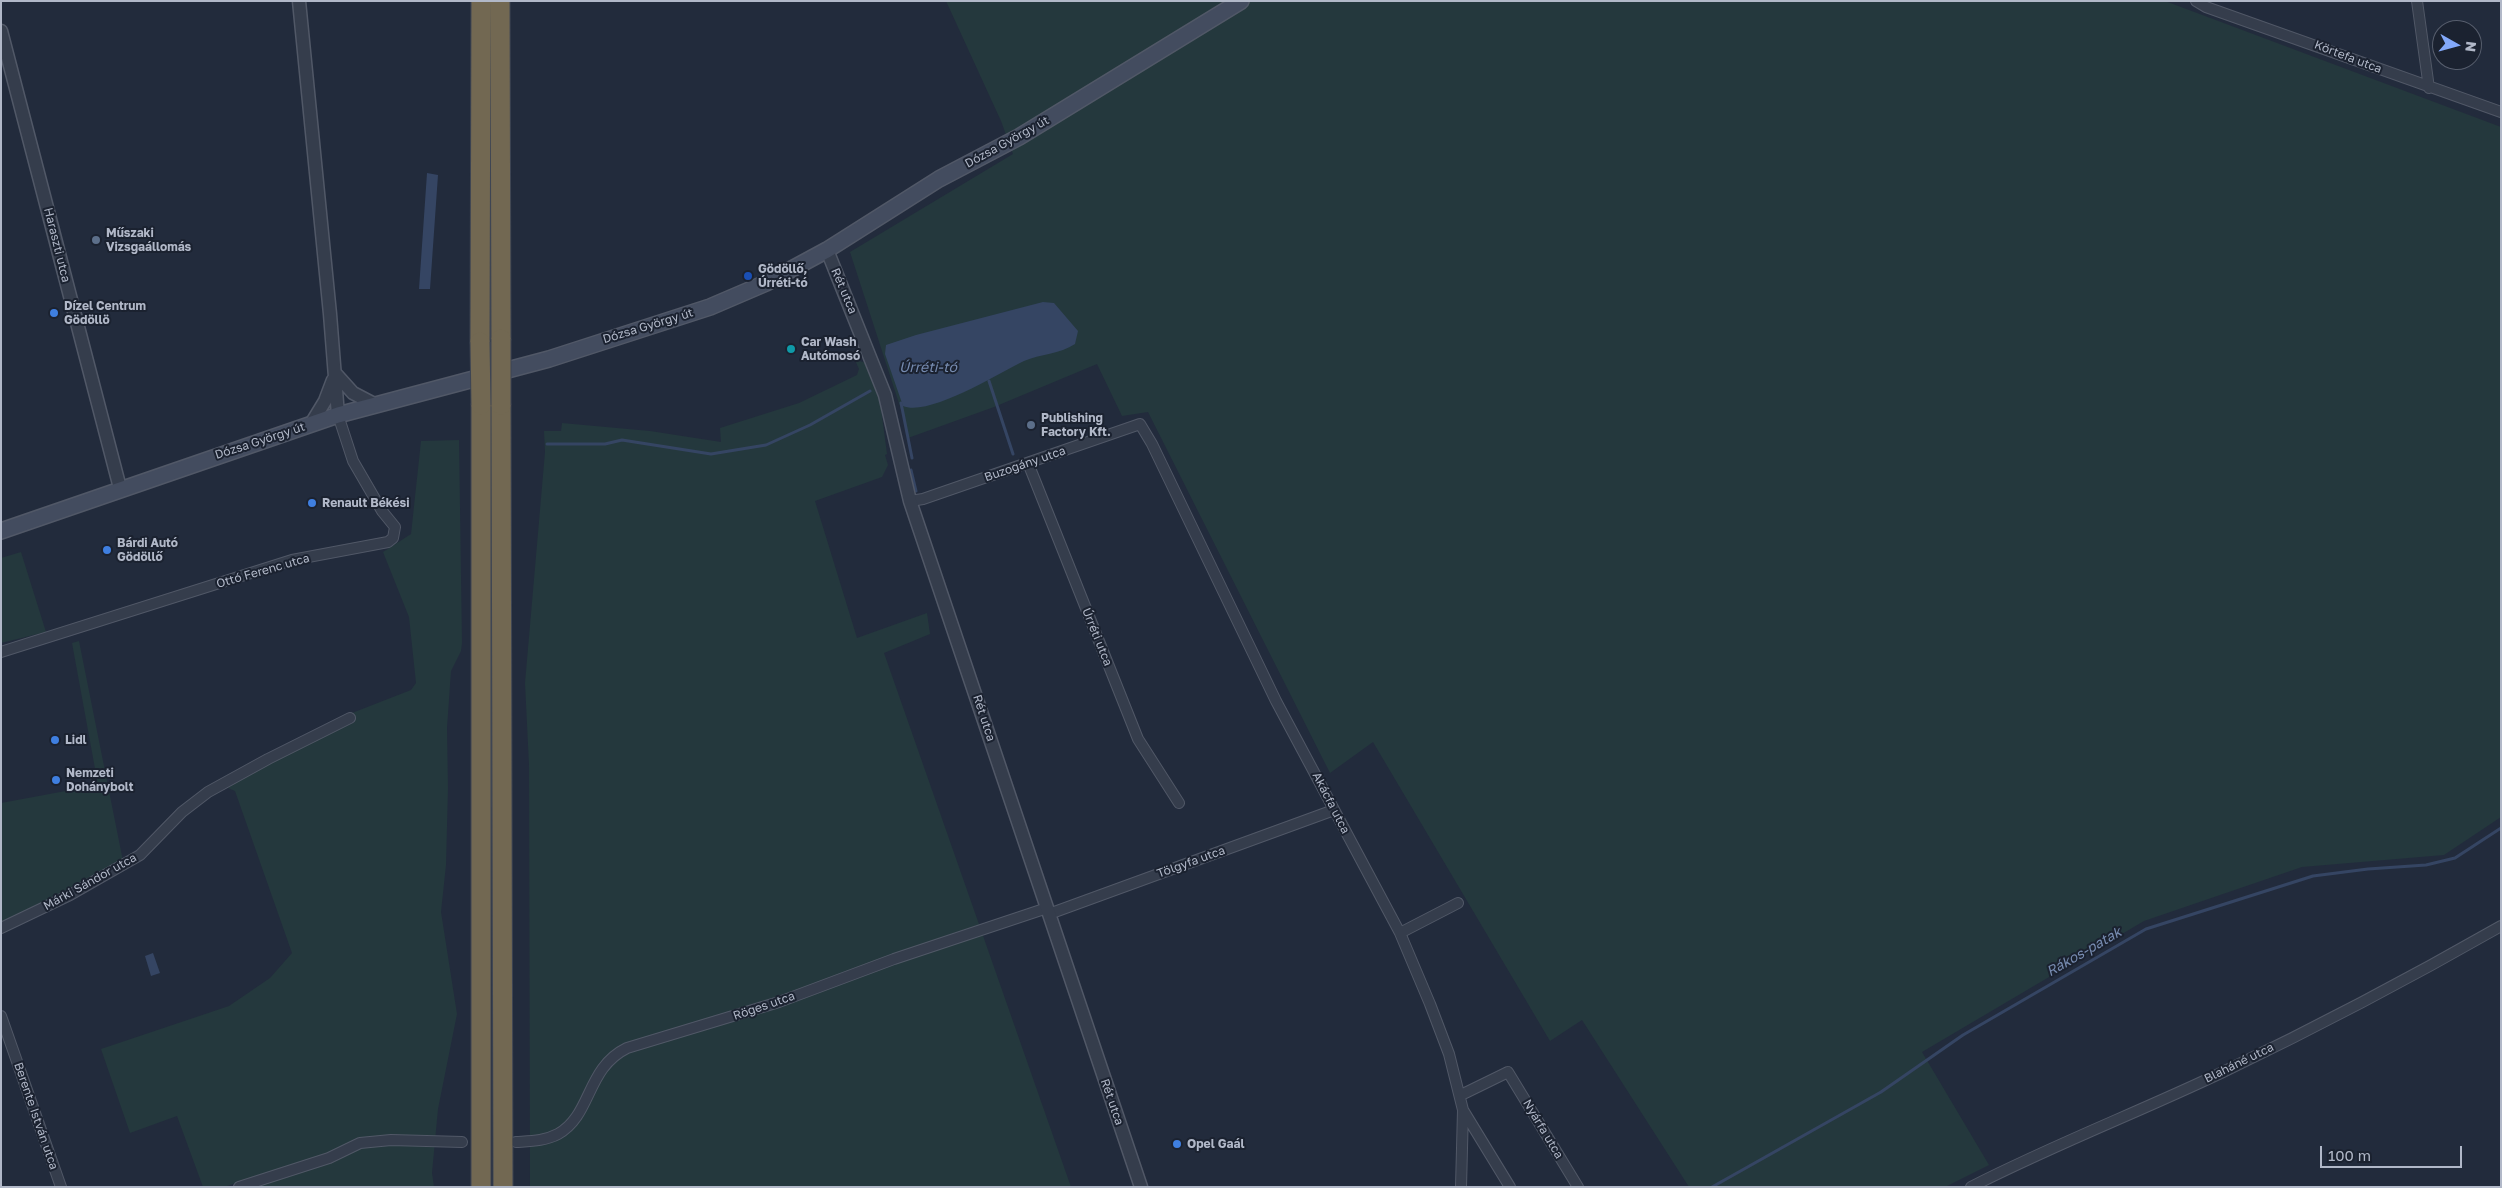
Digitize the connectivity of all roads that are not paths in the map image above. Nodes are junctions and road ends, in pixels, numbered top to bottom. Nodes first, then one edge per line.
1 (299, 1) edge
2 (470, 1) edge
3 (481, 1) edge
4 (500, 1) edge
5 (512, 1) edge
6 (1241, 1) edge
7 (2196, 1) edge
8 (2417, 1) edge
9 (1, 31) edge
10 (2429, 88) junction
11 (2501, 112) edge
12 (481, 122) junction
13 (501, 146) junction
14 (827, 250) junction
15 (335, 373) junction
16 (374, 404) junction
17 (338, 416) junction
18 (311, 424) junction
19 (1140, 424) joint
20 (1028, 463) junction
21 (120, 488) junction
22 (910, 501) junction
23 (1, 531) edge
24 (1, 652) edge
25 (350, 718) dead end
26 (1179, 804) dead end
27 (1334, 810) junction
28 (1458, 902) dead end
29 (1048, 911) junction
30 (2501, 926) edge
31 (1, 928) edge
32 (1400, 933) junction
33 (1, 1016) edge
34 (1461, 1096) junction
35 (1463, 1110) junction
36 (462, 1142) dead end
37 (516, 1142) dead end
38 (61, 1187) edge
39 (239, 1187) edge
40 (481, 1187) edge
41 (502, 1187) edge
42 (1142, 1187) edge
43 (1462, 1187) edge
44 (1510, 1187) edge
45 (1578, 1187) edge
46 (1971, 1187) edge

1 - 15 street
2 - 12 highway
3 - 12 highway
4 - 13 highway
5 - 13 highway
6 - 14 main road, Dózsa György út
7 - 10 street, Körtefa utca
8 - 10 street
9 - 21 street, Haraszti utca
10 - 11 street, Körtefa utca
12 - 40 highway, bridge
13 - 41 highway, bridge
14 - 16 main road, Dózsa György út
14 - 22 street, Rét utca
15 - 16 street
15 - 17 street
15 - 18 street
16 - 17 main road, Dózsa György út
17 - 18 main road, Dózsa György út
17 - 24 street, Ottó Ferenc utca
18 - 21 main road, Dózsa György út
19 - 20 street, Buzogány utca
19 - 27 street, Akácfa utca
20 - 22 street, Buzogány utca
20 - 26 street, Úrréti utca
21 - 23 main road, Dózsa György út
22 - 29 street, Rét utca
25 - 31 street, Márki Sándor utca
27 - 29 street, Tölgyfa utca
27 - 32 street, Akácfa utca
28 - 32 street
29 - 37 street, Röges utca
29 - 42 street, Rét utca
30 - 46 street, Blaháné utca
32 - 34 street, Akácfa utca
33 - 38 street, Berente István utca
34 - 35 street, Akácfa utca
34 - 45 street, Nyárfa utca
35 - 43 street
35 - 44 street, Akácfa utca
36 - 39 street

